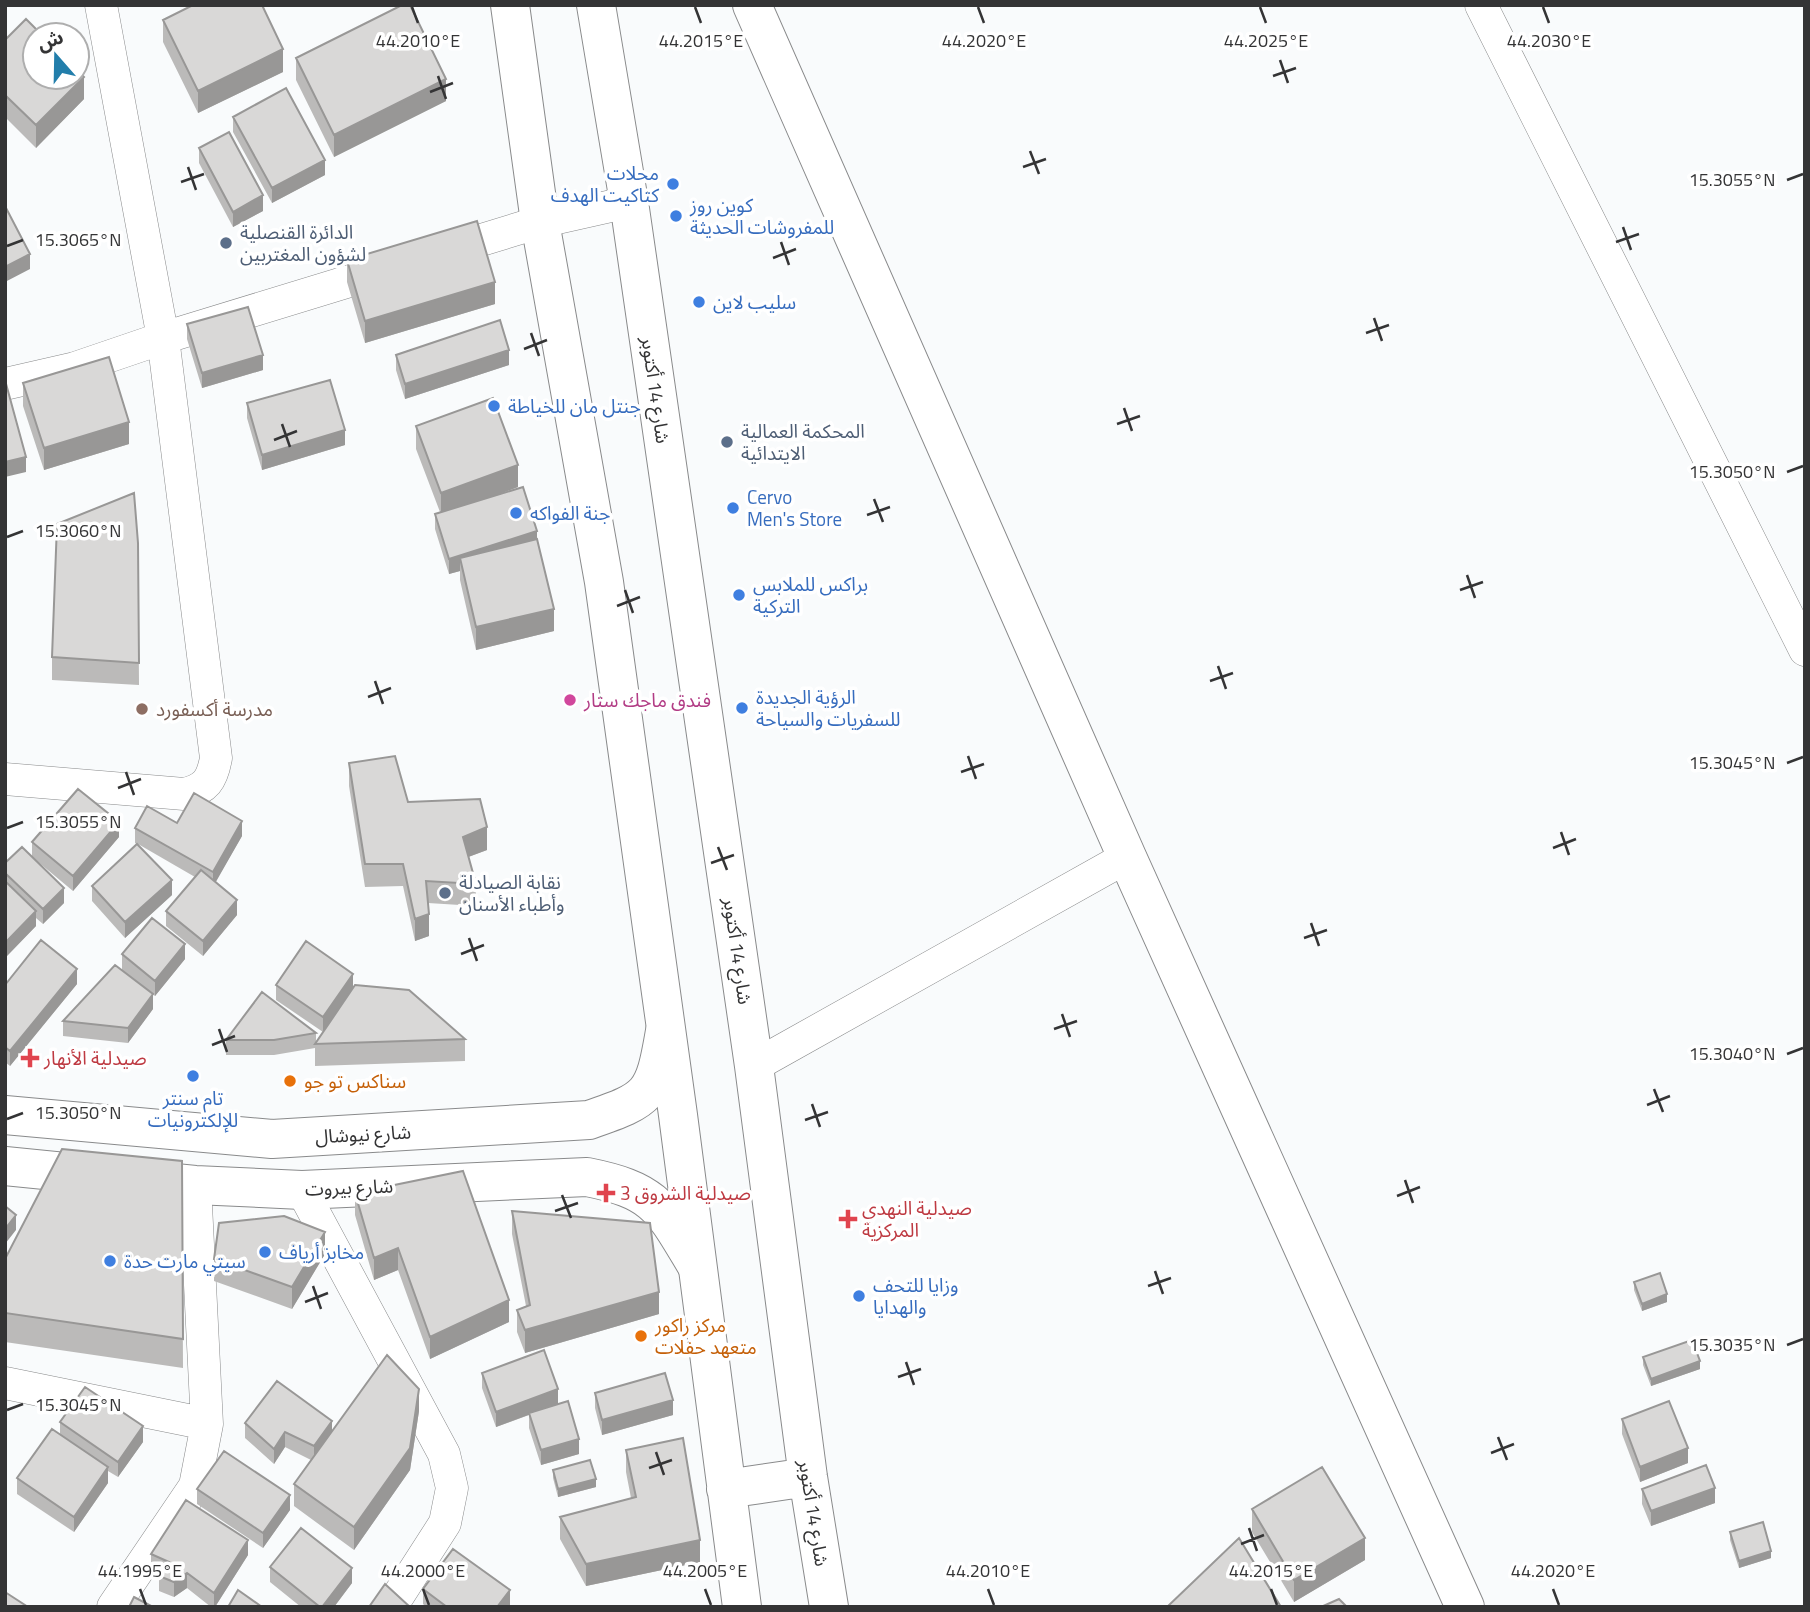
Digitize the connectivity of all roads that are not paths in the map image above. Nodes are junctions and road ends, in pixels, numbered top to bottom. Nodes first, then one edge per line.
1 (100, 5) edge
2 (510, 5) edge
3 (596, 5) edge
4 (752, 5) edge
5 (1481, 5) edge
6 (629, 202) junction
7 (540, 222) junction
8 (163, 338) junction
9 (5, 384) edge
10 (1805, 650) edge
11 (5, 779) edge
12 (1126, 857) junction
13 (666, 1029) junction
14 (754, 1066) junction
15 (5, 1115) edge
16 (5, 1166) edge
17 (195, 1185) junction
18 (302, 1190) junction
19 (697, 1266) junction
20 (5, 1383) edge
21 (207, 1424) junction
22 (808, 1477) junction
23 (726, 1489) junction
24 (113, 1607) edge
25 (391, 1607) edge
26 (742, 1607) edge
27 (829, 1607) edge
28 (1465, 1607) edge

1 - 8 street
2 - 7 main road
3 - 6 main road, شارع 14 أكتوبر
4 - 12 main road
5 - 10 street
6 - 7 street
6 - 14 main road, شارع 14 أكتوبر
7 - 8 street
7 - 13 main road
8 - 9 street
8 - 11 street
12 - 14 street
12 - 28 main road
13 - 15 main road, شارع نيوشال
13 - 19 main road
14 - 22 main road, شارع 14 أكتوبر
16 - 17 main road, شارع بيروت
17 - 18 main road, شارع بيروت
17 - 21 street
18 - 19 main road, شارع بيروت
18 - 25 street
19 - 23 main road
20 - 21 street
21 - 24 street
22 - 23 main road
22 - 27 main road, شارع 14 أكتوبر
23 - 26 main road

